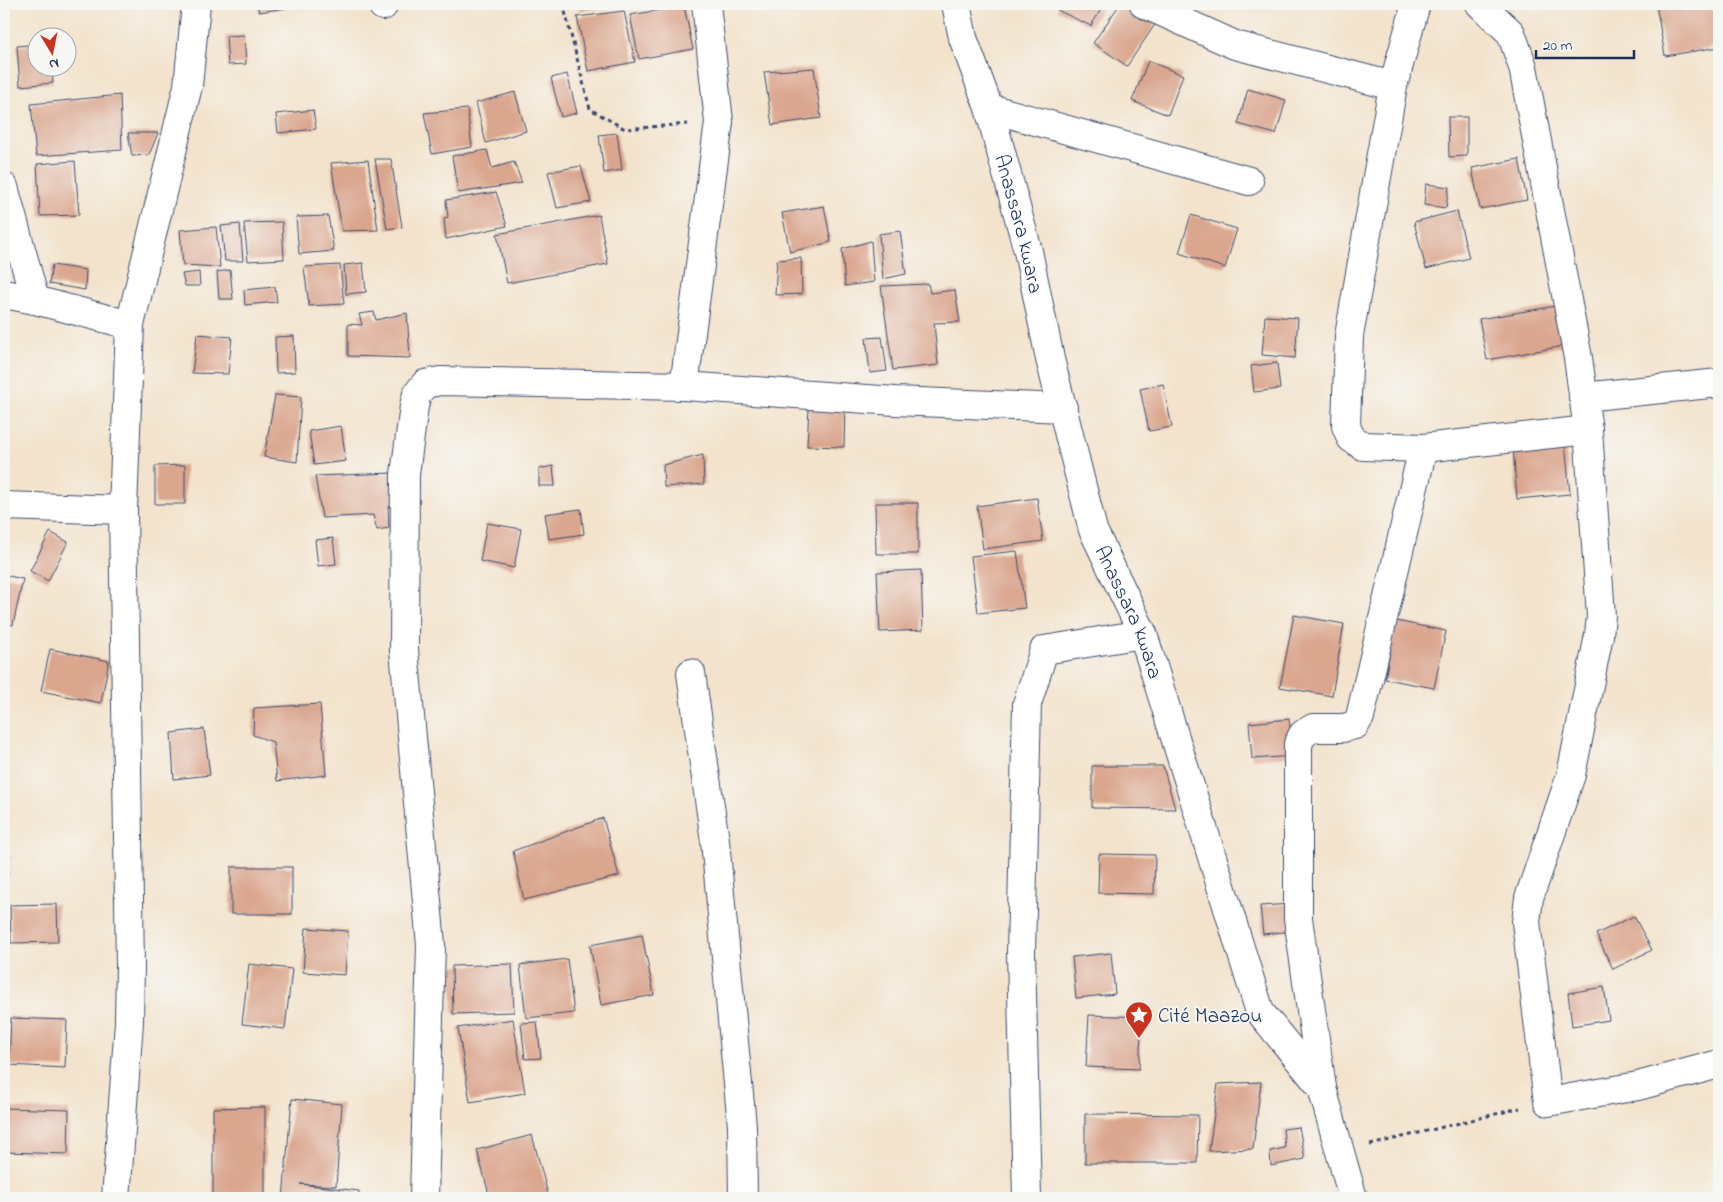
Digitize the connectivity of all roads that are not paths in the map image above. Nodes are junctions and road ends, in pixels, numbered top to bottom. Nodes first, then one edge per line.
1 (196, 4) edge
2 (706, 4) edge
3 (956, 4) edge
4 (1144, 4) edge
5 (1416, 4) edge
6 (1480, 4) edge
7 (1393, 86) junction
8 (989, 108) junction
9 (1249, 181) dead end
10 (4, 187) edge
11 (4, 294) edge
12 (35, 300) junction
13 (130, 325) junction
14 (1719, 383) edge
15 (684, 386) junction
16 (1583, 397) junction
17 (1063, 408) junction
18 (1588, 430) junction
19 (1423, 448) junction
20 (4, 506) edge
21 (123, 510) junction
22 (1143, 634) junction
23 (691, 673) dead end
24 (1719, 1064) edge
25 (1322, 1088) junction
26 (116, 1198) edge
27 (424, 1198) edge
28 (743, 1198) edge
29 (1027, 1198) edge
30 (1353, 1198) edge

1 - 13 street
2 - 15 street
3 - 8 street, Anassara kwara
4 - 7 street
5 - 7 street
6 - 16 street
7 - 19 street
8 - 9 street
8 - 17 street, Anassara kwara
10 - 12 street
11 - 12 street
12 - 13 street
13 - 21 street
14 - 16 street
15 - 17 street
15 - 27 street
16 - 18 street
17 - 22 street, Anassara kwara
18 - 19 street
18 - 24 street
19 - 25 street
20 - 21 street
21 - 26 street
22 - 25 street, Anassara kwara
22 - 29 street
23 - 28 street
25 - 30 street, Anassara kwara

